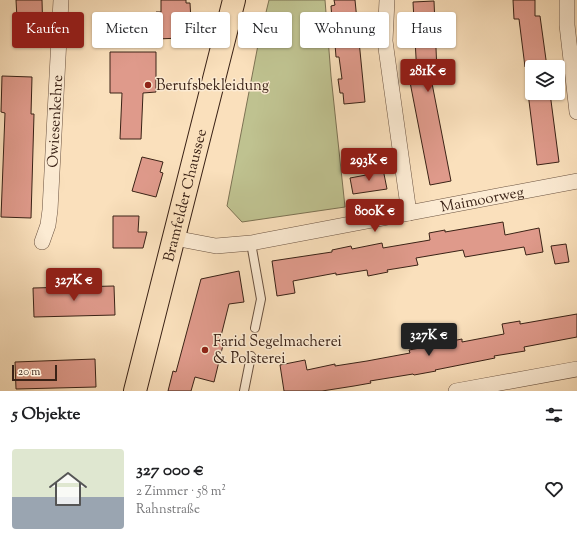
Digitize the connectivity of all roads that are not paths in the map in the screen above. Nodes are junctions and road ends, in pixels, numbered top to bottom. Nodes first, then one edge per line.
1 (61, 0) edge
2 (234, 0) edge
3 (387, 0) edge
4 (567, 0) edge
5 (577, 112) edge
6 (577, 182) edge
7 (409, 213) junction
8 (174, 238) junction
9 (42, 242) dead end
10 (251, 242) junction
11 (255, 328) dead end
12 (251, 356) dead end
13 (577, 368) edge
14 (135, 391) edge
15 (244, 391) edge
16 (456, 391) edge

1 - 9 street, Owiesenkehre
2 - 8 main road, Bramfelder Chaussee
3 - 7 street
4 - 5 street
6 - 7 street, Maimoorweg
7 - 10 street, Maimoorweg
8 - 10 street, Maimoorweg
8 - 14 main road, Bramfelder Chaussee
10 - 11 lane
12 - 15 lane
13 - 16 street

